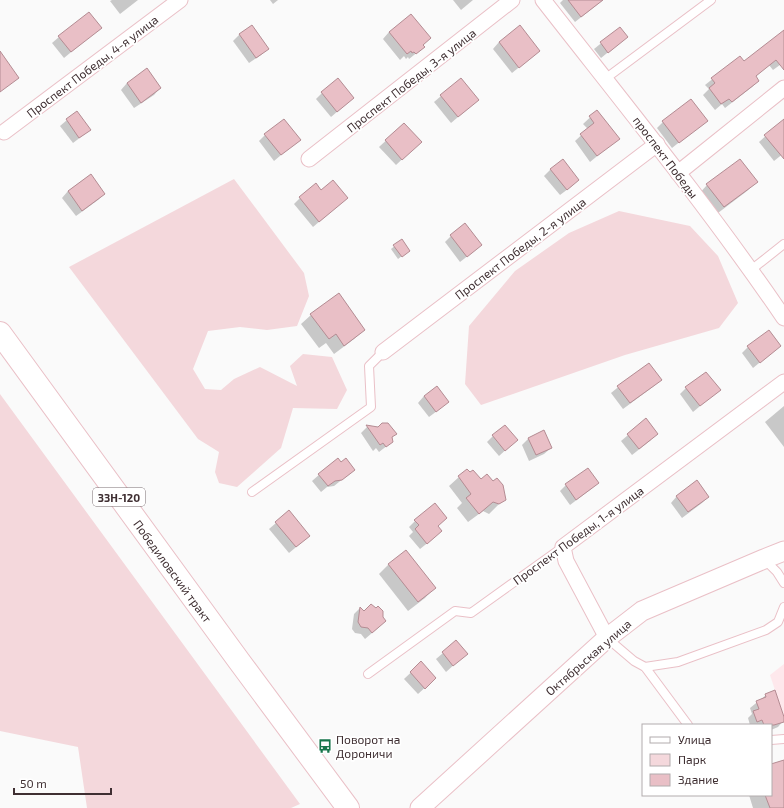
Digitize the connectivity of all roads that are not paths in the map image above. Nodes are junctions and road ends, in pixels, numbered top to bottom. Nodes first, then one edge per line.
1 (180, 0) edge
2 (512, 0) edge
3 (544, 0) edge
4 (711, 0) edge
5 (605, 79) junction
6 (784, 88) edge
7 (2, 133) edge
8 (657, 144) junction
9 (309, 159) dead end
10 (678, 173) junction
11 (784, 244) edge
12 (751, 270) junction
13 (784, 318) edge
14 (0, 333) edge
15 (383, 352) joint
16 (784, 382) edge
17 (252, 492) dead end
18 (563, 547) junction
19 (784, 551) edge
20 (764, 558) junction
21 (784, 583) edge
22 (784, 607) edge
23 (607, 638) junction
24 (645, 667) junction
25 (368, 674) dead end
26 (687, 724) edge
27 (784, 739) edge
28 (772, 740) edge
29 (348, 808) edge
30 (420, 808) edge

1 - 7 street, Проспект Победы, 4-я улица
2 - 9 street, Проспект Победы, 3-я улица
3 - 5 street, проспект Победы
4 - 5 lane
5 - 8 street, проспект Победы
6 - 10 street
8 - 10 street, проспект Победы
8 - 15 street, Проспект Победы, 2-я улица
10 - 12 street, проспект Победы
11 - 12 lane
12 - 13 street, проспект Победы
14 - 29 main road, Победиловский тракт / 33Н-120
15 - 17 lane
16 - 18 street, Проспект Победы, 1-я улица
18 - 23 street
18 - 25 lane, Проспект Победы, 1-я улица
19 - 20 street, Октябрьская улица
20 - 21 lane
20 - 23 street, Октябрьская улица
22 - 24 lane
23 - 24 lane
23 - 30 street, Октябрьская улица
24 - 26 lane
27 - 28 lane

